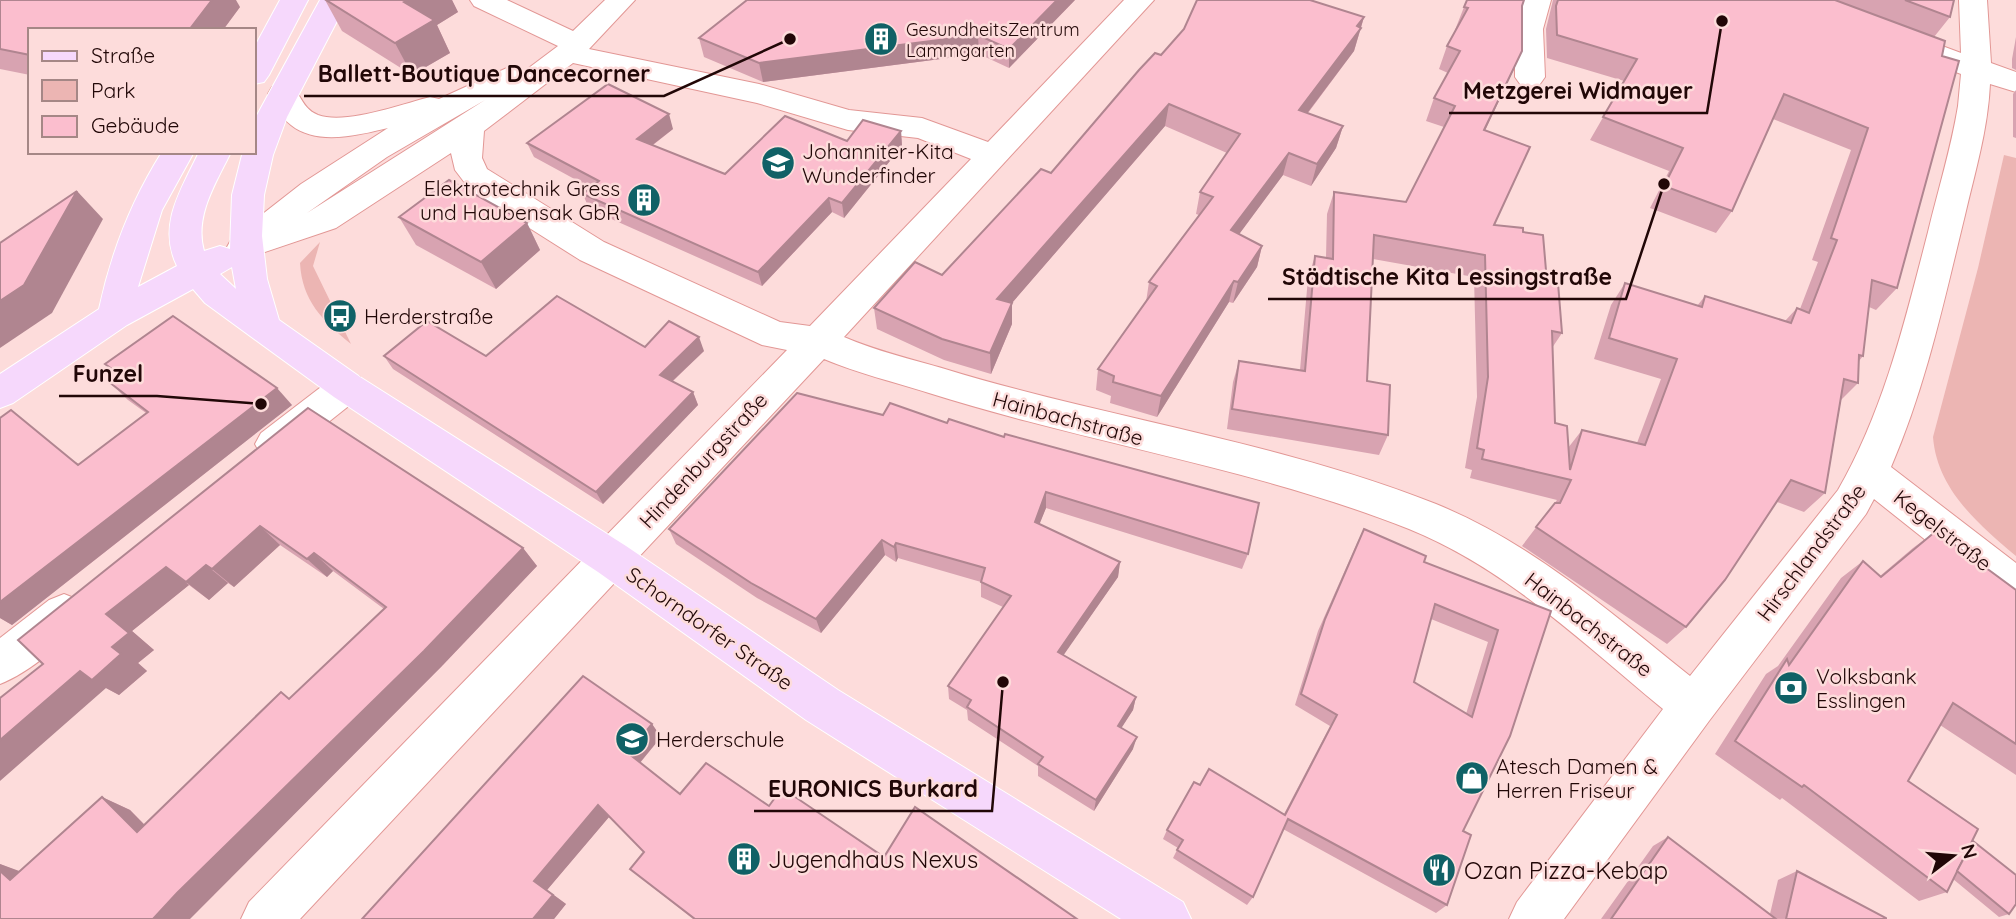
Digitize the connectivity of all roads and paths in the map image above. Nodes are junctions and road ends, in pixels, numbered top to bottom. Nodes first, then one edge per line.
1 (334, 0) edge
2 (484, 0) edge
3 (621, 0) edge
4 (1140, 0) edge
5 (1537, 0) edge
6 (1793, 0) edge
7 (1973, 0) edge
8 (288, 9) edge
9 (256, 47) edge
10 (573, 49) junction
11 (256, 71) edge
12 (1976, 71) junction
13 (1530, 77) dead end
14 (2016, 82) edge
15 (283, 94) junction
16 (463, 114) junction
17 (177, 154) edge
18 (214, 154) edge
19 (992, 155) junction
20 (244, 247) junction
21 (196, 269) junction
22 (115, 316) junction
23 (263, 325) junction
24 (816, 340) junction
25 (347, 387) junction
26 (0, 393) edge
27 (250, 464) edge
28 (1870, 473) junction
29 (612, 559) junction
30 (2016, 587) edge
31 (87, 594) edge
32 (0, 664) edge
33 (1693, 706) junction
34 (266, 919) edge
35 (1166, 919) edge
36 (1534, 919) edge

1 - 15 main road
2 - 10 street
3 - 10 street
4 - 19 street, Hindenburgstraße
5 - 13 street
6 - 12 street
7 - 12 street, Hirschlandstraße
8 - 9 main road
8 - 11 main road
10 - 16 street
10 - 19 street
12 - 14 street
12 - 28 street, Hirschlandstraße
15 - 16 street
15 - 20 main road
16 - 20 street
16 - 24 street, Hainbachstraße
17 - 22 main road
18 - 21 main road
19 - 24 street, Hindenburgstraße
20 - 21 main road
20 - 23 main road
21 - 22 main road
21 - 23 main road, Schorndorfer Straße
22 - 26 main road
23 - 25 main road, Schorndorfer Straße
24 - 29 street, Hindenburgstraße
24 - 33 street, Hainbachstraße
25 - 27 street
25 - 29 main road, Schorndorfer Straße
28 - 30 street, Kegelstraße
28 - 33 street, Hirschlandstraße
29 - 34 street, Hindenburgstraße
29 - 35 main road, Schorndorfer Straße
31 - 32 street
33 - 36 street, Hirschlandstraße

